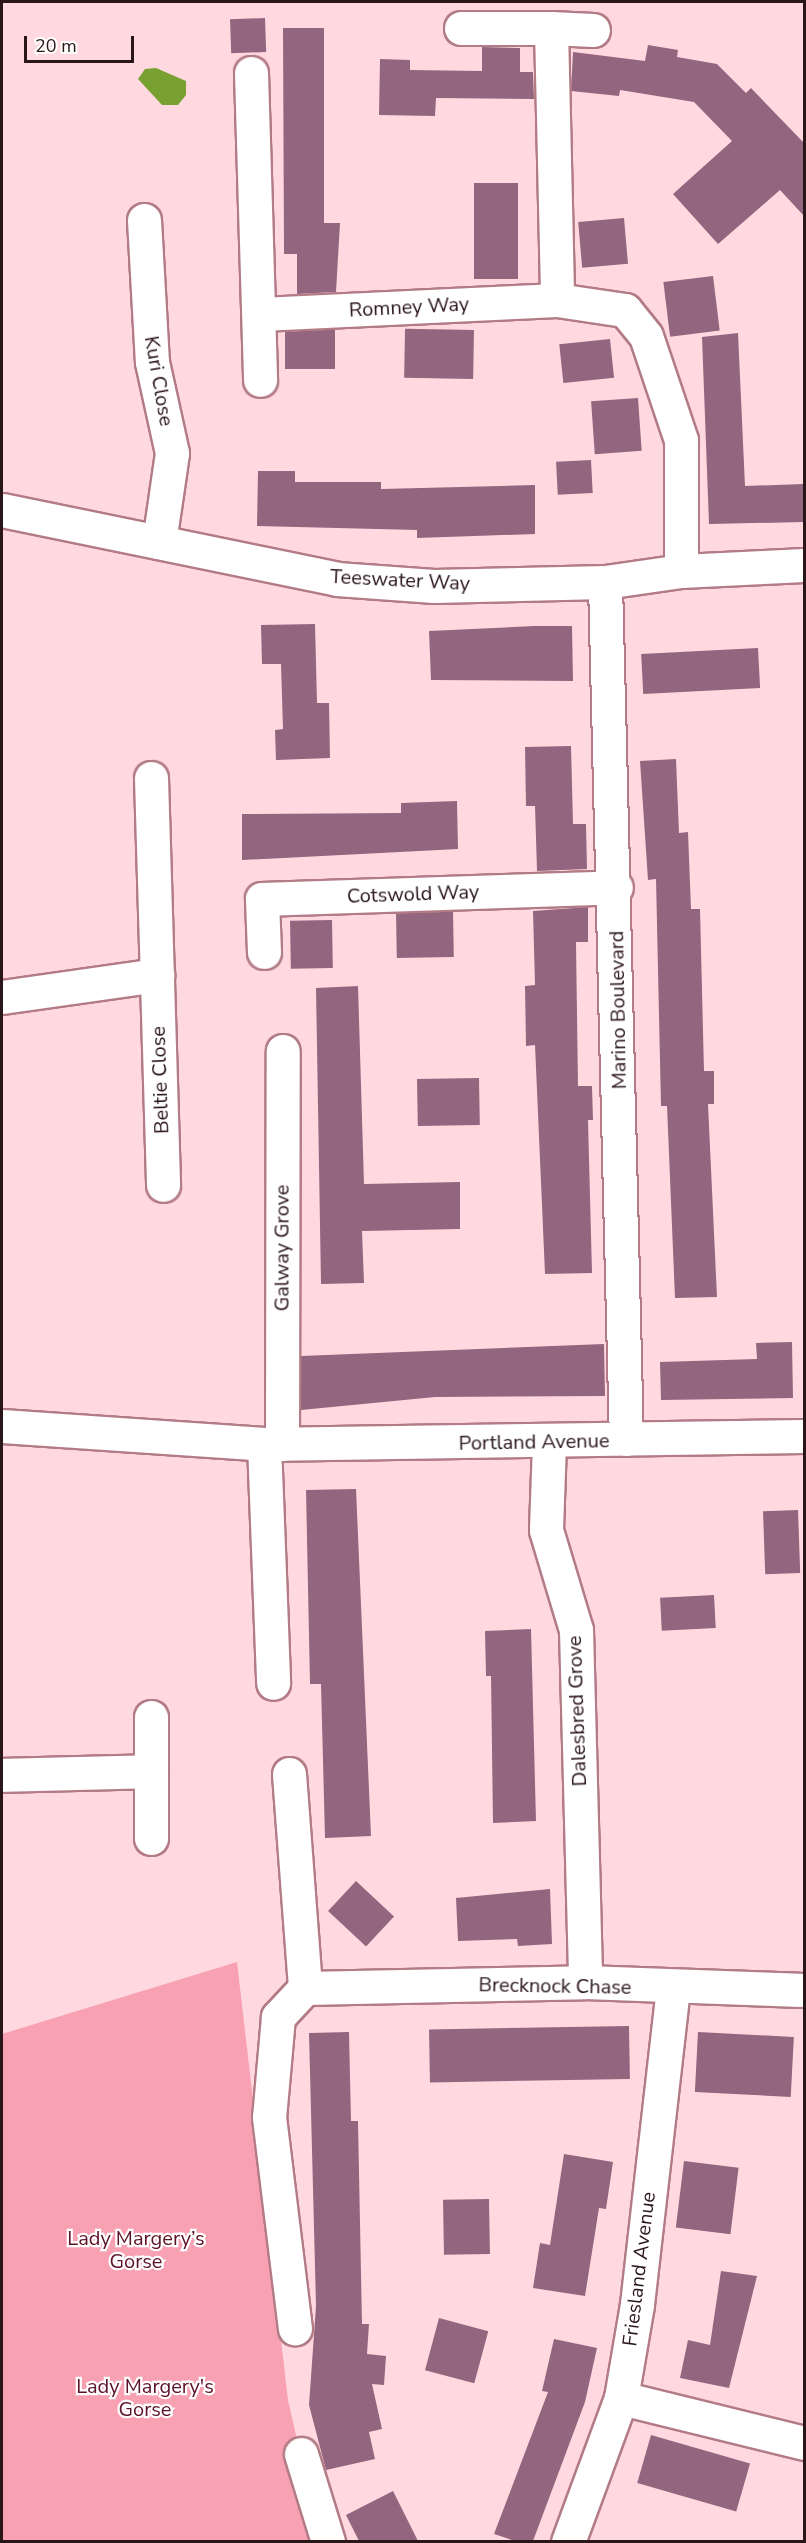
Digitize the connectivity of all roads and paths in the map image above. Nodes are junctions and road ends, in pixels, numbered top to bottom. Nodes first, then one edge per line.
1 (461, 28) dead end
2 (551, 28) junction
3 (593, 30) dead end
4 (251, 73) dead end
5 (144, 220) dead end
6 (557, 300) junction
7 (261, 314) junction
8 (260, 380) dead end
9 (2, 510) edge
10 (159, 542) junction
11 (804, 565) edge
12 (681, 571) junction
13 (605, 582) junction
14 (151, 778) dead end
15 (616, 887) junction
16 (264, 952) dead end
17 (157, 975) junction
18 (2, 996) edge
19 (283, 1051) dead end
20 (163, 1185) dead end
21 (2, 1426) edge
22 (804, 1436) edge
23 (626, 1439) junction
24 (549, 1443) junction
25 (273, 1444) junction
26 (273, 1683) dead end
27 (151, 1717) dead end
28 (151, 1771) junction
29 (289, 1774) dead end
30 (2, 1775) edge
31 (151, 1838) dead end
32 (585, 1982) junction
33 (305, 1988) junction
34 (673, 1989) junction
35 (804, 1990) edge
36 (295, 2328) dead end
37 (621, 2398) junction
38 (804, 2443) edge
39 (301, 2454) dead end
40 (328, 2541) edge
41 (568, 2541) edge

1 - 2 street
2 - 3 street
2 - 6 street
4 - 7 street
5 - 10 street, Kuri Close
6 - 7 street, Romney Way
6 - 12 street, Romney Way
7 - 8 street
9 - 10 street, Teeswater Way
10 - 13 street, Teeswater Way
11 - 12 street, Teeswater Way
12 - 13 street, Teeswater Way
13 - 15 street, Marino Boulevard
14 - 17 street, Beltie Close
15 - 16 street, Cotswold Way
15 - 23 street, Marino Boulevard
17 - 18 street
17 - 20 street, Beltie Close
19 - 25 street, Galway Grove
21 - 25 street, Portland Avenue
22 - 23 street, Portland Avenue
23 - 24 street, Portland Avenue
24 - 25 street, Portland Avenue
24 - 32 street, Dalesbred Grove
25 - 26 street
27 - 28 street
28 - 30 street
28 - 31 street
29 - 33 street
32 - 33 street, Brecknock Chase
32 - 34 street, Brecknock Chase
33 - 36 street
34 - 35 street, Brecknock Chase
34 - 37 street, Friesland Avenue
37 - 38 street
37 - 41 street, Friesland Avenue
39 - 40 street

